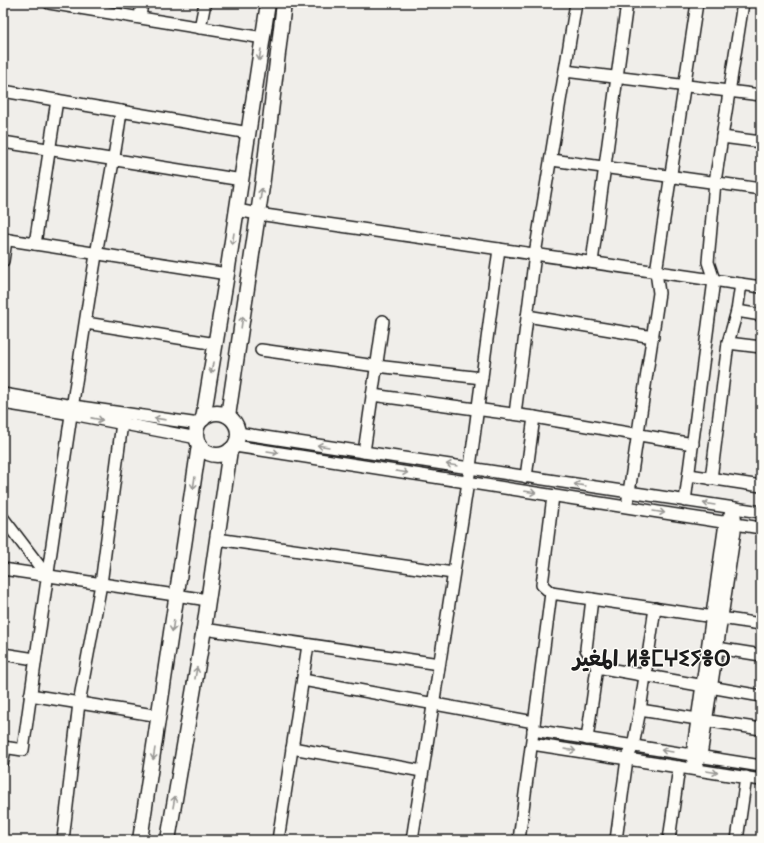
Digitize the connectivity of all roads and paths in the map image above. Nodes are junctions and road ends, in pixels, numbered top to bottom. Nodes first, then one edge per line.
1 (49, 3) edge
2 (142, 3) edge
3 (205, 3) edge
4 (268, 3) edge
5 (284, 3) edge
6 (576, 3) edge
7 (627, 3) edge
8 (696, 3) edge
9 (743, 3) edge
10 (140, 17) junction
11 (200, 28) junction
12 (263, 38) junction
13 (565, 71) junction
14 (617, 78) junction
15 (684, 86) junction
16 (3, 91) edge
17 (730, 91) junction
18 (761, 95) edge
19 (57, 100) junction
20 (121, 111) junction
21 (249, 133) junction
22 (722, 137) junction
23 (3, 142) edge
24 (761, 142) edge
25 (49, 149) junction
26 (115, 160) junction
27 (552, 160) junction
28 (604, 167) junction
29 (670, 175) junction
30 (242, 180) junction
31 (715, 182) junction
32 (761, 189) edge
33 (237, 210) junction
34 (258, 214) junction
35 (5, 240) edge
36 (35, 244) junction
37 (499, 249) junction
38 (96, 254) junction
39 (536, 254) junction
40 (3, 261) edge
41 (592, 262) junction
42 (656, 272) junction
43 (227, 274) junction
44 (714, 280) junction
45 (741, 284) junction
46 (761, 287) edge
47 (737, 311) junction
48 (761, 315) edge
49 (527, 316) junction
50 (383, 321) dead end
51 (86, 323) junction
52 (653, 336) junction
53 (728, 343) junction
54 (216, 344) junction
55 (761, 347) edge
56 (261, 350) dead end
57 (376, 366) junction
58 (482, 378) junction
59 (3, 394) edge
60 (372, 395) junction
61 (3, 403) edge
62 (72, 410) junction
63 (478, 410) junction
64 (515, 414) junction
65 (228, 416) junction
66 (534, 417) junction
67 (122, 423) junction
68 (199, 431) junction
69 (638, 433) junction
70 (234, 443) junction
71 (693, 444) junction
72 (364, 452) junction
73 (469, 468) junction
74 (689, 475) junction
75 (526, 476) junction
76 (711, 479) junction
77 (468, 482) junction
78 (761, 486) edge
79 (629, 492) junction
80 (553, 496) junction
81 (685, 501) junction
82 (626, 507) junction
83 (734, 508) junction
84 (761, 512) edge
85 (3, 518) edge
86 (731, 524) junction
87 (761, 528) edge
88 (217, 539) junction
89 (3, 569) edge
90 (453, 573) junction
91 (47, 576) junction
92 (101, 584) junction
93 (552, 593) junction
94 (177, 596) junction
95 (592, 599) junction
96 (208, 600) junction
97 (655, 608) junction
98 (716, 618) junction
99 (761, 624) edge
100 (204, 629) junction
101 (308, 645) junction
102 (717, 648) junction
103 (3, 654) edge
104 (761, 655) edge
105 (35, 659) junction
106 (439, 664) junction
107 (597, 667) junction
108 (646, 676) junction
109 (303, 680) junction
110 (707, 686) junction
111 (30, 696) junction
112 (761, 696) edge
113 (79, 703) junction
114 (433, 704) junction
115 (640, 710) junction
116 (160, 716) junction
117 (702, 720) junction
118 (534, 726) junction
119 (761, 729) edge
120 (586, 739) junction
121 (532, 744) junction
122 (633, 746) junction
123 (4, 747) edge
124 (292, 748) junction
125 (697, 756) junction
126 (627, 759) junction
127 (3, 761) edge
128 (761, 766) edge
129 (679, 767) junction
130 (694, 769) junction
131 (422, 771) junction
132 (746, 777) junction
133 (761, 780) edge
134 (63, 840) edge
135 (140, 840) edge
136 (168, 840) edge
137 (278, 840) edge
138 (412, 840) edge
139 (519, 840) edge
140 (616, 840) edge
141 (669, 840) edge
142 (737, 840) edge

1 - 10 street
2 - 10 street
3 - 11 street
4 - 12 main road
34 -> 5 main road
6 - 13 street
7 - 14 street
8 - 15 street
9 - 17 street
10 - 11 street
11 - 12 street
12 -> 21 main road
13 - 14 street
13 - 27 street
14 - 15 street
14 - 28 street
15 - 17 street
15 - 29 street
16 - 19 street
17 - 18 street
17 - 22 street
19 - 20 street
19 - 25 street
20 - 21 street
20 - 26 street
21 - 30 main road
22 - 24 street
22 - 31 street
23 - 25 street
25 - 26 street
25 - 36 street
26 - 30 street
26 - 38 street
27 - 28 street
27 - 39 street
28 - 29 street
28 - 41 street
29 - 31 street
29 - 42 street
30 - 33 main road
31 - 32 street
31 - 44 street
33 - 34 street
33 -> 43 main road
34 - 37 street
65 -> 34 main road
35 - 36 street
35 - 40 street
36 - 38 street
37 - 39 street
37 - 58 street
38 - 43 street
38 - 51 street
39 - 41 street
39 - 49 street
41 - 42 street
42 - 44 street
42 - 52 street
43 - 54 main road
44 - 45 street
44 - 71 street
45 - 46 street
45 - 47 street
47 - 48 street
47 - 53 street
49 - 52 street
49 - 64 street
50 - 57 street
51 - 54 street
51 - 62 street
52 - 69 street
53 - 55 street
53 - 76 street
54 -> 68 main road
56 - 57 street
57 - 58 street
57 - 60 street
58 - 63 street
59 - 62 street
60 - 63 street
60 - 72 street
61 - 62 street
62 -> 67 street
68 -> 62 street
62 - 91 street
63 - 64 street
63 - 73 street
64 - 66 street
65 - 68 main road
65 - 70 main road
66 - 69 street
66 - 75 street
67 - 68 street
67 - 92 street
68 - 70 main road
68 -> 94 main road
69 - 71 street
69 - 79 street
72 -> 70 street
70 -> 77 street
70 - 88 main road
71 - 74 street
73 -> 72 street
73 - 75 street
73 - 77 street
74 - 76 street
74 - 81 street
79 -> 75 street
76 - 78 street
77 -> 80 street
77 - 90 street
79 - 81 street
79 - 82 street
80 - 82 street
80 - 93 street
83 -> 81 street
82 -> 86 street
83 - 84 street
83 - 86 street
85 - 91 street
86 - 87 street
86 - 98 street
88 - 90 street
88 - 96 main road
89 - 91 street
90 - 106 street
91 - 92 street
91 - 105 street
92 - 94 street
92 - 113 street
93 - 95 street
93 - 118 street
94 - 96 street
94 -> 116 main road
95 - 97 street
95 - 107 street
96 - 100 main road
97 - 98 street
97 - 108 street
98 - 99 street
98 - 102 street
98 - 110 street
100 - 101 street
136 -> 100 main road
101 - 106 street
101 - 109 street
102 - 104 street
102 - 110 street
103 - 105 street
105 - 111 street
106 - 114 street
107 - 108 street
107 - 120 street
108 - 110 street
108 - 115 street
109 - 114 street
109 - 124 street
110 - 112 street
110 - 117 street
111 - 113 street
111 - 123 street
113 - 116 street
113 - 134 street
114 - 118 street
114 - 131 street
115 - 117 street
115 - 122 street
116 -> 135 main road
117 - 119 street
117 - 125 street
118 - 120 street
118 - 121 street
120 - 122 street
121 -> 126 street
121 - 139 street
125 -> 122 street
122 - 126 street
123 - 127 street
124 - 131 street
124 - 137 street
125 - 128 street
125 - 130 street
126 - 129 street
126 - 140 street
129 - 130 street
129 - 141 street
130 -> 132 street
131 - 138 street
132 - 133 street
132 - 142 street

